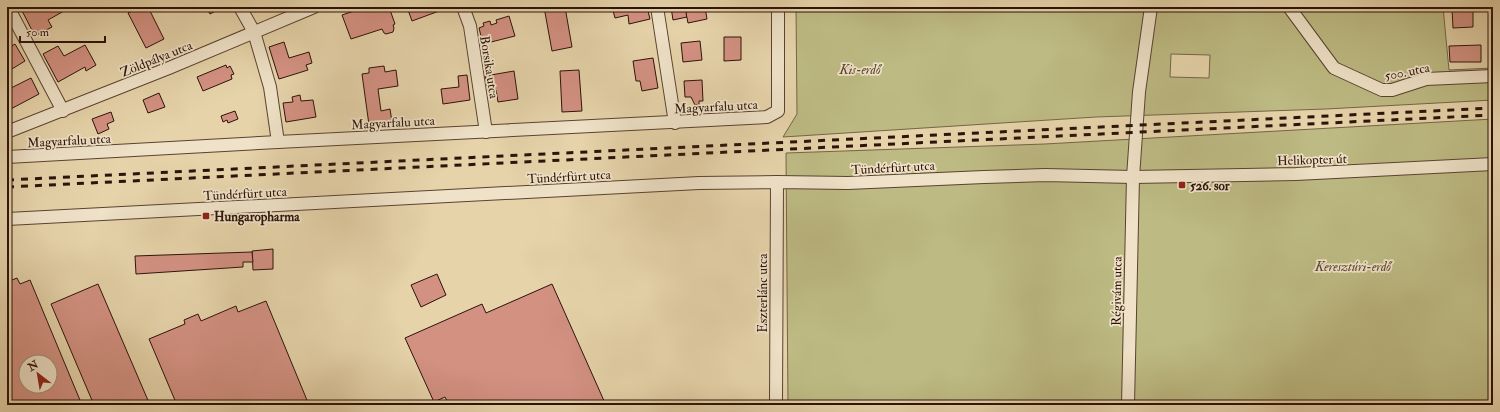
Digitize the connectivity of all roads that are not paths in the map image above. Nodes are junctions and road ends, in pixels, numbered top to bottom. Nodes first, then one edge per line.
1 (8, 7) edge
2 (240, 7) edge
3 (314, 7) edge
4 (463, 7) edge
5 (657, 7) edge
6 (778, 7) edge
7 (1151, 7) edge
8 (1289, 7) edge
9 (254, 32) junction
10 (1493, 76) edge
11 (63, 111) junction
12 (675, 123) junction
13 (7, 132) edge
14 (486, 132) junction
15 (278, 142) junction
16 (7, 157) edge
17 (1493, 164) edge
18 (1133, 177) junction
19 (776, 182) junction
20 (7, 219) edge
21 (776, 405) edge
22 (1128, 405) edge

1 - 11 street
2 - 9 street
3 - 9 street, Zöldpálya utca
4 - 14 street, Borsika utca
5 - 12 street
6 - 12 street, Magyarfalu utca
7 - 18 street
8 - 10 street, 500. utca
9 - 11 street, Zöldpálya utca
9 - 15 street
11 - 13 street, Zöldpálya utca
12 - 14 street, Magyarfalu utca
14 - 15 street, Magyarfalu utca
15 - 16 street, Magyarfalu utca
17 - 18 street, Helikopter út
18 - 19 street, Tündérfürt utca
18 - 22 street, Régivám utca
19 - 20 street, Tündérfürt utca
19 - 21 street, Eszterlánc utca

